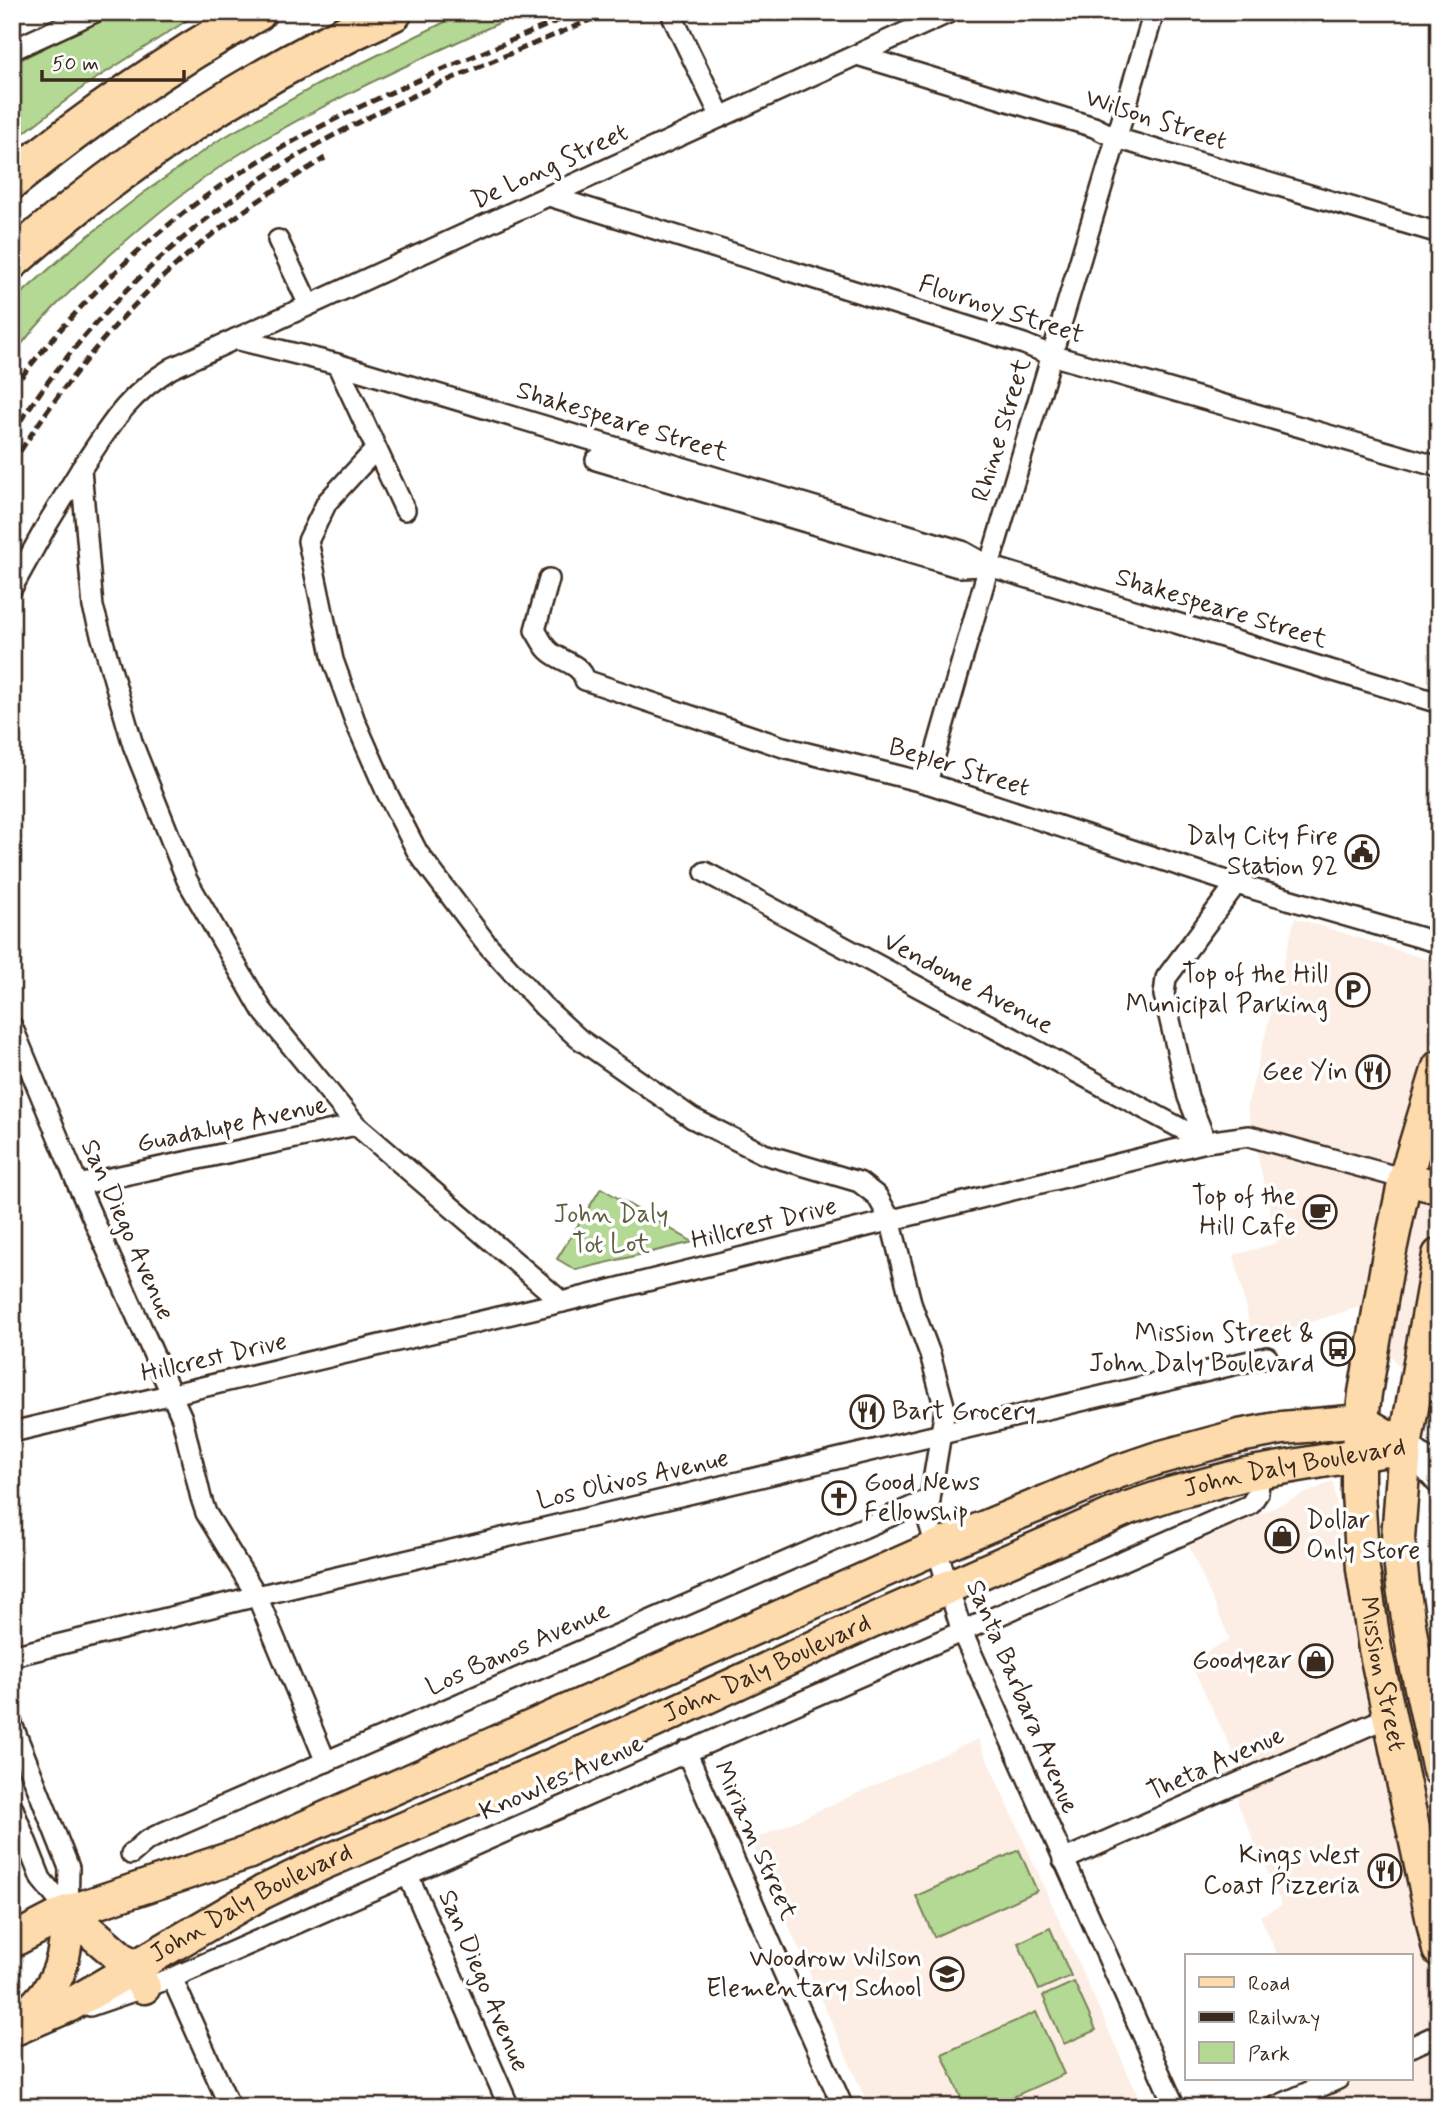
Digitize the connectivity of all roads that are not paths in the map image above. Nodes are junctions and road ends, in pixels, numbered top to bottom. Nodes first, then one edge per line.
1 (95, 12) edge
2 (257, 12) edge
3 (393, 12) edge
4 (950, 12) edge
5 (1154, 12) edge
6 (673, 18) dead end
7 (12, 50) edge
8 (857, 55) junction
9 (721, 117) junction
10 (1116, 138) junction
11 (12, 180) edge
12 (549, 196) junction
13 (1439, 233) edge
14 (278, 240) dead end
15 (12, 260) edge
16 (309, 305) junction
17 (236, 339) junction
18 (1051, 355) junction
19 (337, 364) junction
20 (376, 449) junction
21 (596, 460) dead end
22 (1439, 467) edge
23 (81, 469) junction
24 (404, 510) dead end
25 (989, 566) junction
26 (549, 579) dead end
27 (12, 588) edge
28 (1439, 703) edge
29 (927, 783) junction
30 (705, 872) dead end
31 (1236, 884) junction
32 (1439, 943) edge
33 (12, 1026) edge
34 (1439, 1067) edge
35 (356, 1125) junction
36 (1206, 1142) junction
37 (1405, 1180) junction
38 (78, 1185) junction
39 (1439, 1187) edge
40 (890, 1219) junction
41 (1439, 1255) edge
42 (562, 1302) junction
43 (1267, 1357) dead end
44 (171, 1396) junction
45 (1361, 1421) junction
46 (12, 1432) edge
47 (942, 1434) junction
48 (1405, 1447) junction
49 (1358, 1456) junction
50 (1260, 1472) junction
51 (1439, 1479) edge
52 (930, 1499) junction
53 (936, 1548) junction
54 (947, 1588) junction
55 (257, 1595) junction
56 (962, 1632) junction
57 (12, 1656) edge
58 (1390, 1716) junction
59 (12, 1724) edge
60 (686, 1751) junction
61 (326, 1762) junction
62 (1439, 1770) edge
63 (12, 1806) edge
64 (131, 1854) dead end
65 (1063, 1860) junction
66 (408, 1875) junction
67 (68, 1912) junction
68 (12, 1941) edge
69 (1439, 1950) edge
70 (150, 1978) junction
71 (12, 2029) edge
72 (1439, 2034) edge
73 (1412, 2047) edge
74 (1336, 2080) edge
75 (230, 2107) edge
76 (509, 2107) edge
77 (843, 2107) edge
78 (1175, 2107) edge
79 (1275, 2107) edge

1 - 7 street
2 - 11 highway
3 - 15 highway
4 - 8 street, De Long Street
5 - 10 street, Rhine Street
6 - 9 street
8 - 9 street, De Long Street
8 - 10 street, Wilson Street
9 - 12 street, De Long Street
10 - 13 street, Wilson Street
10 - 18 street, Rhine Street
12 - 16 street, De Long Street
12 - 18 street, Flournoy Street
14 - 16 street
16 - 17 street, De Long Street
17 - 19 street, Shakespeare Street
17 - 23 street, De Long Street
18 - 22 street, Flournoy Street
18 - 25 street, Rhine Street
19 - 20 street
19 - 25 street, Shakespeare Street
20 - 24 street
20 - 40 street, Santa Barbara Avenue
21 - 25 street, Shakespeare Street
23 - 27 street
23 - 35 street
25 - 28 street, Shakespeare Street
25 - 29 street, Rhine Street
26 - 29 street, Bepler Street
29 - 31 street, Bepler Street
30 - 36 street, Vendome Avenue
31 - 32 street, Bepler Street
31 - 36 street
33 - 38 street, San Diego Avenue
34 - 37 main road, Mission Street
35 - 38 street, Guadalupe Avenue
35 - 42 street
36 - 37 street, Hillcrest Drive
36 - 40 street, Hillcrest Drive
37 - 39 main road
37 - 45 main road, Mission Street
38 - 44 street, San Diego Avenue
40 - 42 street, Hillcrest Drive
40 - 47 street, Santa Barbara Avenue
41 - 48 main road, Mission Street
42 - 44 street, Hillcrest Drive
43 - 47 street, Los Olivos Avenue
44 - 46 street, Hillcrest Drive
44 - 55 street, San Diego Avenue
45 - 48 main road, John Daly Boulevard
45 - 49 main road, Mission Street
45 - 53 main road, John Daly Boulevard
47 - 52 street, Santa Barbara Avenue
47 - 55 street, Los Olivos Avenue
48 - 49 main road, John Daly Boulevard
48 - 51 main road
48 - 62 main road, Mission Street
49 - 50 main road, John Daly Boulevard
49 - 58 main road, Mission Street
50 - 54 main road, John Daly Boulevard
50 - 56 street, Knowles Avenue
52 - 53 street, Santa Barbara Avenue
52 - 61 street, Los Banos Avenue
53 - 54 street, Santa Barbara Avenue
53 - 67 main road, John Daly Boulevard
54 - 56 street, Santa Barbara Avenue
54 - 70 main road, John Daly Boulevard
55 - 57 street, Los Olivos Avenue
55 - 61 street, San Diego Avenue
56 - 60 street, Knowles Avenue
56 - 65 street, Santa Barbara Avenue
58 - 65 street, Theta Avenue
58 - 69 main road, Mission Street
59 - 67 street
60 - 66 street, Knowles Avenue
60 - 77 street, Miriam Street
61 - 64 street, Los Banos Avenue
63 - 67 street
65 - 78 street, Santa Barbara Avenue
66 - 70 street, Knowles Avenue
66 - 76 street, San Diego Avenue
67 - 68 main road, John Daly Boulevard
67 - 70 main road
67 - 71 main road
70 - 71 main road, John Daly Boulevard
70 - 75 street
72 - 73 street
74 - 79 street

